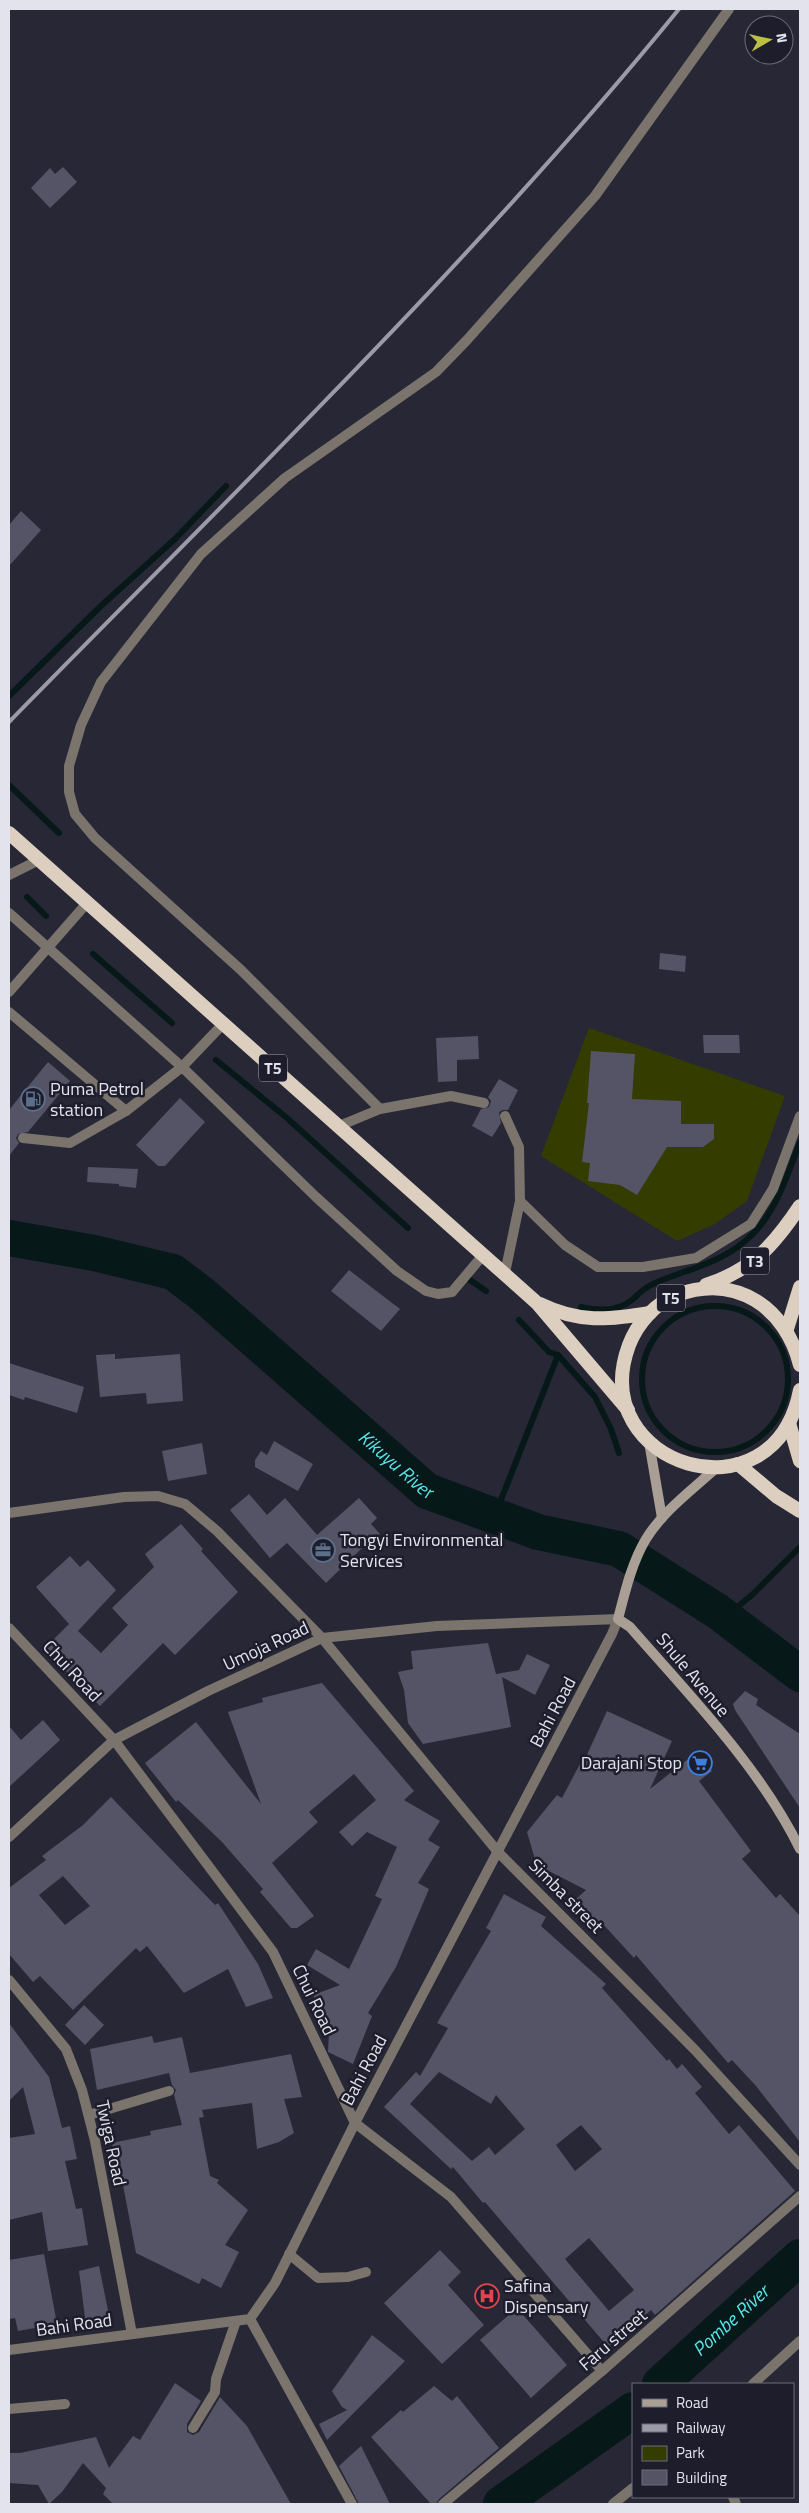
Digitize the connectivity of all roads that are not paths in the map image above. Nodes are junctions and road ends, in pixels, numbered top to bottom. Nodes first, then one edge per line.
1 (729, 9) edge
2 (9, 833) edge
3 (38, 860) junction
4 (9, 874) edge
5 (87, 903) junction
6 (9, 913) edge
7 (48, 949) junction
8 (9, 992) edge
9 (9, 1012) edge
10 (223, 1024) junction
11 (182, 1067) junction
12 (484, 1103) dead end
13 (380, 1109) junction
14 (126, 1111) junction
15 (505, 1116) dead end
16 (800, 1116) edge
17 (339, 1126) junction
18 (23, 1138) dead end
19 (520, 1202) junction
20 (800, 1206) edge
21 (484, 1254) junction
22 (505, 1273) junction
23 (800, 1286) edge
24 (691, 1290) junction
25 (537, 1303) junction
26 (650, 1313) junction
27 (787, 1329) junction
28 (800, 1365) edge
29 (800, 1390) edge
30 (628, 1410) junction
31 (789, 1423) junction
32 (649, 1442) junction
33 (800, 1461) edge
34 (738, 1464) junction
35 (716, 1468) junction
36 (800, 1511) edge
37 (9, 1513) edge
38 (662, 1518) junction
39 (618, 1618) junction
40 (9, 1628) edge
41 (322, 1638) junction
42 (114, 1740) junction
43 (9, 1836) edge
44 (800, 1849) edge
45 (498, 1852) junction
46 (9, 1980) edge
47 (169, 2091) dead end
48 (88, 2115) junction
49 (355, 2122) junction
50 (800, 2165) edge
51 (800, 2196) edge
52 (289, 2254) junction
53 (366, 2272) dead end
54 (250, 2319) junction
55 (236, 2321) junction
56 (132, 2334) junction
57 (800, 2340) edge
58 (9, 2350) edge
59 (602, 2371) junction
60 (754, 2383) edge
61 (64, 2404) dead end
62 (9, 2409) edge
63 (193, 2428) dead end
64 (632, 2489) edge
65 (352, 2504) edge
66 (443, 2504) edge
67 (613, 2504) edge

1 - 13 street
2 - 3 highway, T5
3 - 4 street
3 - 5 highway, T5
5 - 7 street
5 - 10 highway, T5
6 - 7 street
7 - 8 street
7 - 11 street
9 - 14 street
10 - 11 street
10 - 17 highway, T5
11 - 14 street
11 - 21 street
12 - 13 street
13 - 17 street
14 - 18 street
15 - 19 street
16 - 19 street
17 - 21 highway, T5
19 - 22 street
20 - 24 highway, T3
21 - 22 highway, T5
22 - 25 highway, T5
23 - 27 highway
24 - 26 highway, T5
24 - 27 highway, T5
25 - 26 highway, T5
25 - 30 highway, T5
26 - 30 highway, T5
27 - 28 highway, T5
29 - 31 highway, T5
30 - 32 highway, T5
31 - 33 highway
31 - 34 highway, T5
32 - 35 highway, T5
32 - 38 main road
34 - 35 highway, T5
34 - 36 highway
35 - 38 main road
37 - 41 street, Simba street
38 - 39 main road
39 - 41 street, Umoja Road
39 - 44 main road, Shule Avenue
39 - 45 street, Bahi Road
40 - 42 street, Chui Road
41 - 42 street, Umoja Road
41 - 45 street, Simba street
42 - 43 street, Umoja Road
42 - 49 street, Chui Road
45 - 49 street, Bahi Road
45 - 50 street, Simba street
46 - 48 street, Twiga Road
47 - 48 street
48 - 56 street, Twiga Road
49 - 52 street, Bahi Road
49 - 59 street, Chui Road
51 - 59 street, Faru street
52 - 53 street
52 - 54 street, Bahi Road
54 - 55 street, Bahi Road
54 - 65 street
55 - 56 street, Bahi Road
55 - 63 street
56 - 58 street, Bahi Road
57 - 60 street
59 - 66 street, Faru street
61 - 62 street
64 - 67 street

